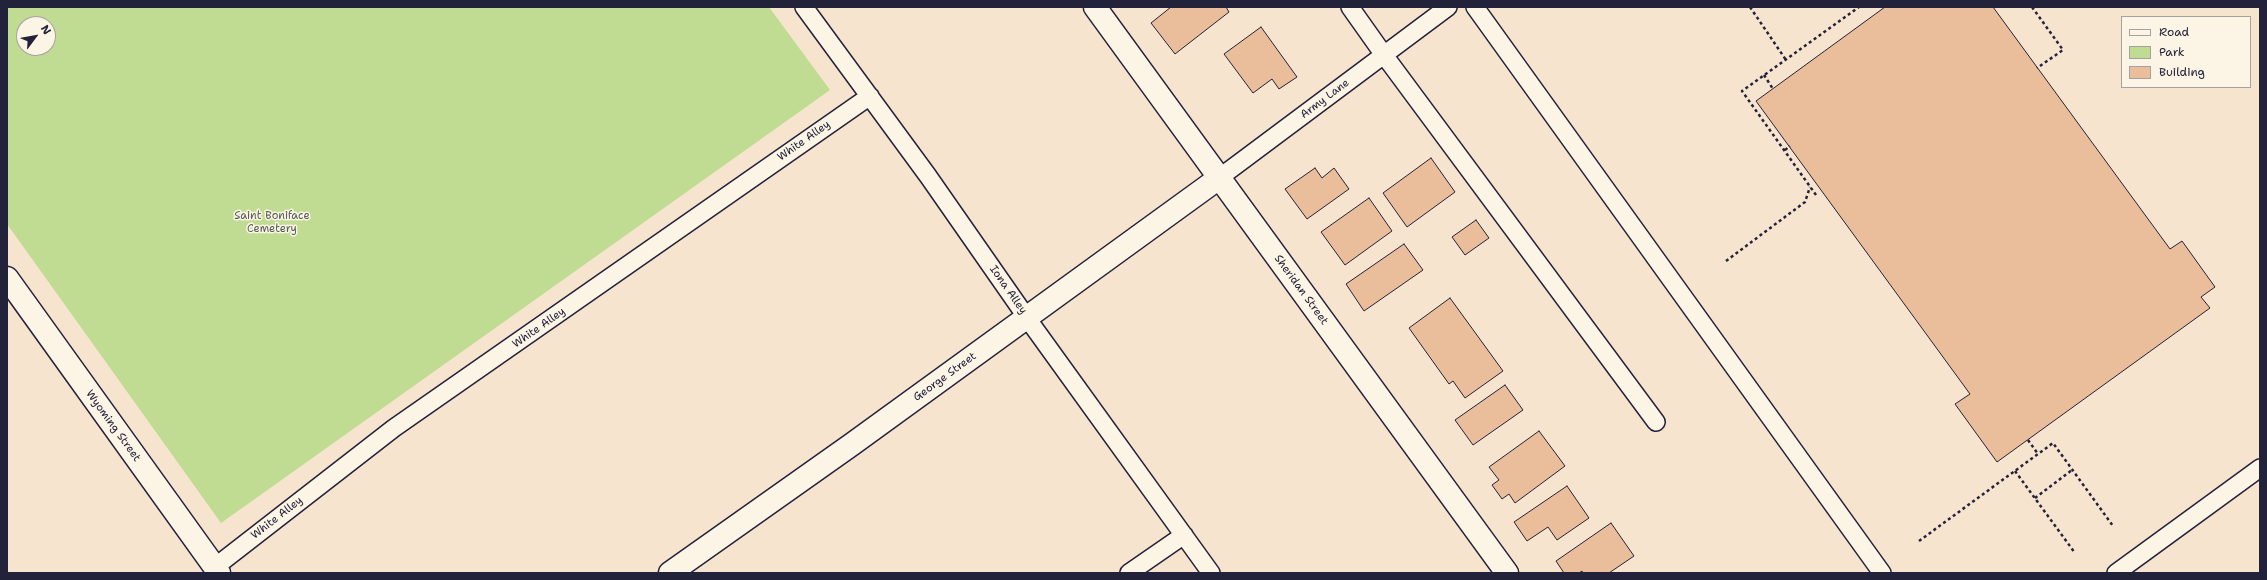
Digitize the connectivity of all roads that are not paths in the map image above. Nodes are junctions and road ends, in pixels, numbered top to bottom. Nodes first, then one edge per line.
1 (804, 7) edge
2 (1095, 7) edge
3 (1350, 7) edge
4 (1448, 7) edge
5 (1475, 7) edge
6 (1384, 55) junction
7 (870, 96) junction
8 (1219, 178) junction
9 (9, 286) edge
10 (1027, 318) junction
11 (1656, 422) dead end
12 (2260, 468) edge
13 (1184, 534) junction
14 (217, 570) edge
15 (670, 573) edge
16 (1130, 573) edge
17 (1211, 573) edge
18 (1507, 573) edge
19 (1882, 573) edge
20 (2116, 573) edge

1 - 7 lane, Iona Alley
2 - 8 street, Sheridan Street
3 - 6 lane
4 - 6 lane, Army Lane
5 - 19 lane
6 - 8 lane, Army Lane
6 - 11 lane
7 - 10 lane, Iona Alley
7 - 14 lane, White Alley
8 - 10 street, George Street
8 - 18 street, Sheridan Street
9 - 14 street, Wyoming Street
10 - 13 lane, Iona Alley
10 - 15 street, George Street
12 - 20 lane
13 - 16 lane
13 - 17 lane, Iona Alley

